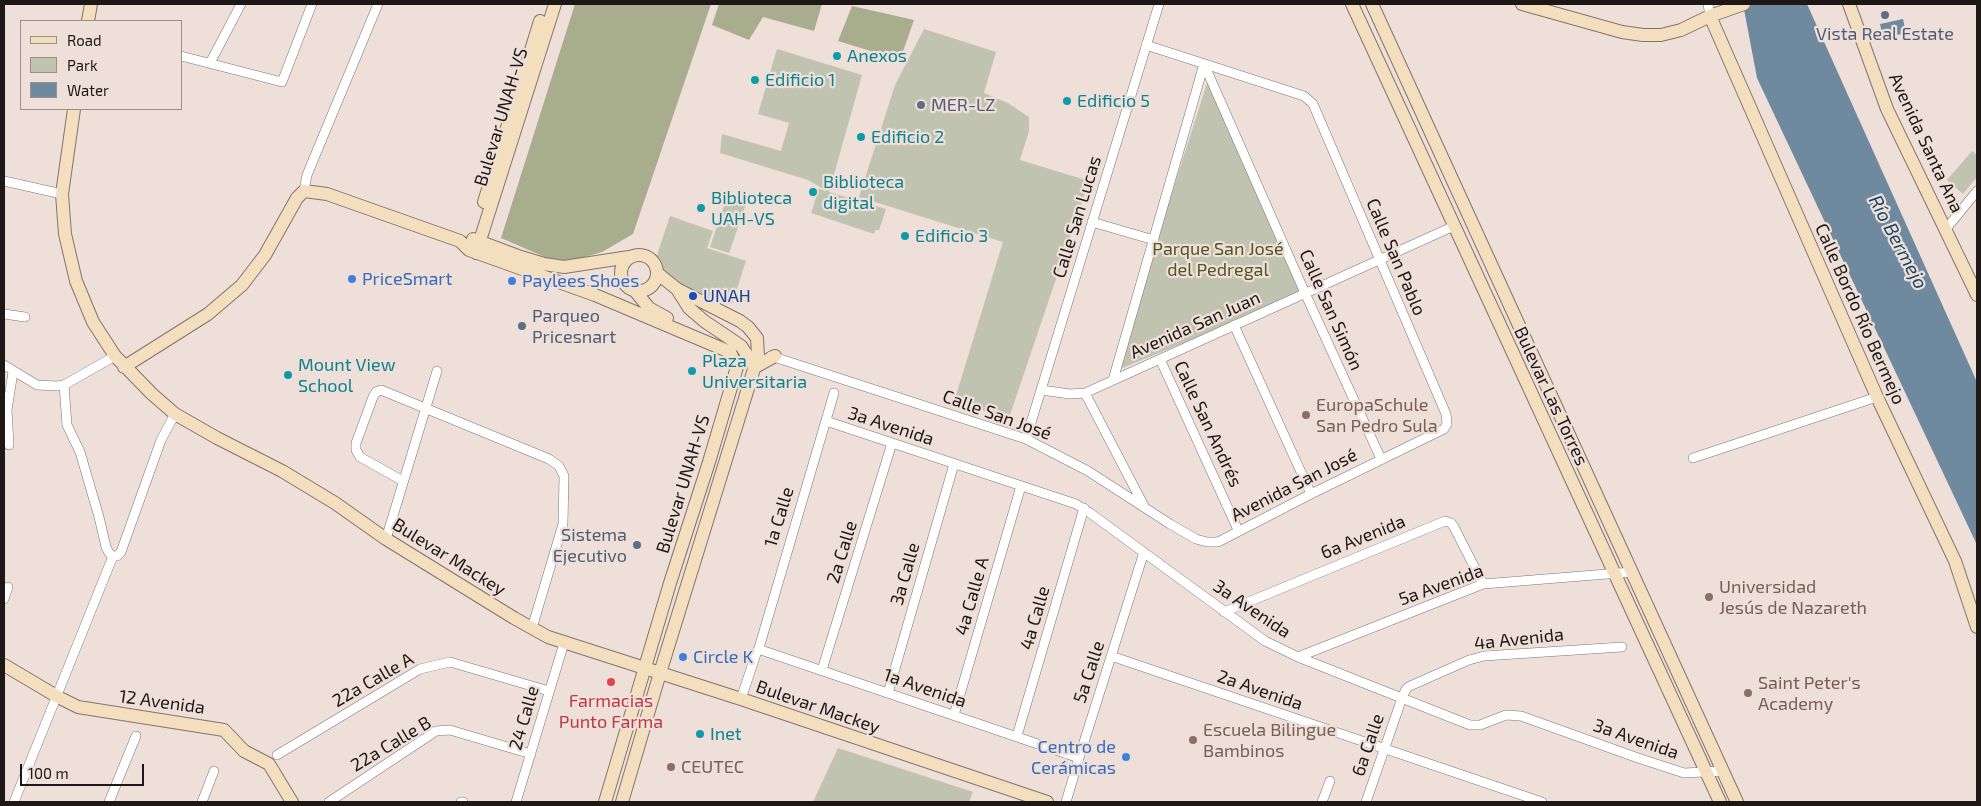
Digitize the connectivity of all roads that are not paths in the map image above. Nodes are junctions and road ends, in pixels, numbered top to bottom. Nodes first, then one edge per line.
1 (91, 4) edge
2 (241, 4) edge
3 (312, 4) edge
4 (378, 4) edge
5 (1159, 4) edge
6 (1352, 4) edge
7 (1372, 4) edge
8 (1522, 4) edge
9 (1849, 4) edge
10 (550, 5) edge
11 (1741, 5) edge
12 (1709, 10) edge
13 (88, 20) edge
14 (1146, 45) junction
15 (182, 56) edge
16 (210, 63) junction
17 (1204, 64) junction
18 (74, 110) edge
19 (4, 181) edge
20 (304, 191) junction
21 (1977, 192) edge
22 (62, 194) junction
23 (1092, 222) junction
24 (1454, 226) junction
25 (1946, 229) junction
26 (1154, 240) junction
27 (472, 245) junction
28 (629, 257) junction
29 (1379, 259) junction
30 (657, 273) junction
31 (631, 289) junction
32 (677, 289) junction
33 (1305, 293) junction
34 (596, 295) junction
35 (1977, 295) edge
36 (4, 314) edge
37 (26, 316) dead end
38 (1234, 325) junction
39 (676, 329) junction
40 (115, 356) junction
41 (775, 356) joint
42 (1160, 359) junction
43 (757, 362) junction
44 (4, 366) edge
45 (124, 366) junction
46 (437, 371) dead end
47 (14, 372) junction
48 (839, 378) junction
49 (1113, 380) junction
50 (64, 385) junction
51 (1041, 390) junction
52 (1085, 393) junction
53 (1877, 397) junction
54 (426, 408) junction
55 (175, 414) junction
56 (826, 421) junction
57 (1447, 424) joint
58 (1026, 439) junction
59 (892, 443) junction
60 (9, 445) dead end
61 (1693, 458) dead end
62 (1381, 459) junction
63 (954, 464) junction
64 (403, 481) junction
65 (1021, 486) junction
66 (1311, 494) junction
67 (1144, 506) junction
68 (1084, 508) junction
69 (1238, 530) junction
70 (386, 539) junction
71 (1207, 542) joint
72 (1144, 552) junction
73 (113, 556) junction
74 (1632, 572) junction
75 (1613, 573) junction
76 (1483, 584) junction
77 (8, 587) dead end
78 (4, 599) edge
79 (1224, 612) junction
80 (1977, 627) edge
81 (532, 628) junction
82 (564, 643) junction
83 (1622, 647) dead end
84 (759, 651) junction
85 (1111, 656) junction
86 (1298, 657) junction
87 (4, 665) edge
88 (644, 669) junction
89 (822, 670) junction
90 (660, 673) junction
91 (549, 692) junction
92 (888, 693) junction
93 (58, 697) junction
94 (1402, 698) junction
95 (741, 699) junction
96 (954, 715) junction
97 (136, 736) dead end
98 (1016, 736) junction
99 (1384, 750) junction
100 (531, 754) junction
101 (277, 755) dead end
102 (1078, 758) junction
103 (214, 771) dead end
104 (1724, 771) junction
105 (1706, 772) junction
106 (1330, 781) dead end
107 (14, 802) edge
108 (109, 802) edge
109 (202, 802) edge
110 (292, 802) edge
111 (329, 802) edge
112 (516, 802) edge
113 (605, 802) edge
114 (622, 802) edge
115 (1047, 802) edge
116 (1066, 802) edge
117 (1322, 802) edge
118 (1366, 802) edge
119 (1542, 802) edge
120 (1720, 802) edge
121 (1737, 802) edge

1 - 13 main road
2 - 16 street
3 - 16 street
4 - 20 street
5 - 14 street, Calle San Lucas
6 - 24 main road, Bulevar Las Torres
7 - 74 main road, Bulevar Las Torres
8 - 12 main road
9 - 25 main road, Avenida Santa Ana
10 - 27 main road, Bulevar UNAH-VS
11 - 12 main road
12 - 53 main road, Calle Bordo Río Bermejo
14 - 17 street
14 - 23 street, Calle San Lucas
15 - 16 street
17 - 26 street
17 - 29 street, Calle San Pablo
17 - 33 street, Calle San Simón
18 - 22 main road, Bulevar Mackey
19 - 22 street
20 - 27 main road
20 - 45 main road
21 - 25 street
22 - 40 main road, Bulevar Mackey
23 - 26 street
23 - 51 street, Calle San Lucas
24 - 29 street, Avenida San Juan
24 - 75 main road, Bulevar Las Torres
25 - 35 main road, Avenida Santa Ana
26 - 49 street
27 - 28 main road
27 - 34 main road, Bulevar UNAH-VS
28 - 30 main road
28 - 31 main road
29 - 33 street, Avenida San Juan
29 - 57 street, Calle San Pablo
30 - 31 main road
30 - 32 main road
31 - 34 main road
31 - 39 main road
32 - 43 main road
32 - 43 main road
33 - 38 street, Avenida San Juan
33 - 62 street, Calle San Simón
34 - 39 main road, Bulevar UNAH-VS
36 - 37 street
38 - 42 street, Avenida San Juan
38 - 66 street
39 - 88 main road, Bulevar UNAH-VS
40 - 45 main road, Bulevar Mackey
40 - 50 street
41 - 43 main road
41 - 48 street, Calle San José
42 - 49 street, Avenida San Juan
42 - 69 street, Calle San Andrés
43 - 90 main road, Bulevar UNAH-VS
44 - 47 street
45 - 55 main road, Bulevar Mackey
46 - 54 street
47 - 50 street
47 - 60 street
48 - 56 street, 1a Calle
48 - 58 street, Calle San José
49 - 52 street, Avenida San Juan
50 - 73 street
51 - 52 street, Avenida San Juan
51 - 58 street, Calle San Lucas
52 - 67 street
53 - 61 street
53 - 80 main road, Calle Bordo Río Bermejo
54 - 64 street
54 - 64 street
54 - 81 street
55 - 70 main road, Bulevar Mackey
55 - 73 street
56 - 59 street, 3a Avenida
56 - 84 street, 1a Calle
57 - 62 street, Avenida San José
58 - 67 street, Calle San José
59 - 63 street, 3a Avenida
59 - 89 street, 2a Calle
62 - 66 street, Avenida San José
63 - 65 street, 3a Avenida
63 - 92 street, 3a Calle
64 - 70 street
65 - 68 street, 3a Avenida
65 - 96 street, 4a Calle A
66 - 69 street, Avenida San José
67 - 71 street, Calle San José
68 - 72 street, 3a Avenida
68 - 98 street, 4a Calle
69 - 71 street, Avenida San José
70 - 81 main road, Bulevar Mackey
72 - 79 street, 3a Avenida
72 - 85 street, 5a Calle
73 - 93 street
74 - 75 street, 5a Avenida
74 - 104 main road, Bulevar Las Torres
75 - 76 street, 5a Avenida
75 - 105 main road, Bulevar Las Torres
76 - 79 street, 6a Avenida
76 - 86 street, 5a Avenida
77 - 78 street
79 - 86 street, 3a Avenida
81 - 82 main road, Bulevar Mackey
82 - 88 main road, Bulevar Mackey
82 - 91 street, 24 Calle
83 - 94 street, 4a Avenida
84 - 89 street, 1a Avenida
84 - 95 street, 1a Calle
85 - 99 street, 2a Avenida
85 - 102 street, 5a Calle
86 - 94 street, 3a Avenida
87 - 93 main road, 12 Avenida
88 - 90 main road, Bulevar Mackey
88 - 113 main road, Bulevar UNAH-VS
89 - 92 street, 1a Avenida
90 - 95 main road, Bulevar Mackey
90 - 114 main road, Bulevar UNAH-VS
91 - 100 street, 24 Calle
91 - 101 street, 22a Calle A
92 - 96 street, 1a Avenida
93 - 107 street
93 - 110 main road, 12 Avenida
94 - 99 street, 6a Calle
94 - 105 street, 3a Avenida
95 - 115 main road, Bulevar Mackey
96 - 98 street, 1a Avenida
97 - 108 street
98 - 102 street, 1a Avenida
99 - 118 street, 6a Calle
99 - 119 street, 2a Avenida
100 - 111 street, 22a Calle B
100 - 112 street, 24 Calle
102 - 116 street, 5a Calle
103 - 109 street
104 - 105 street, 3a Avenida
104 - 121 main road, Bulevar Las Torres
105 - 120 main road, Bulevar Las Torres
106 - 117 street

